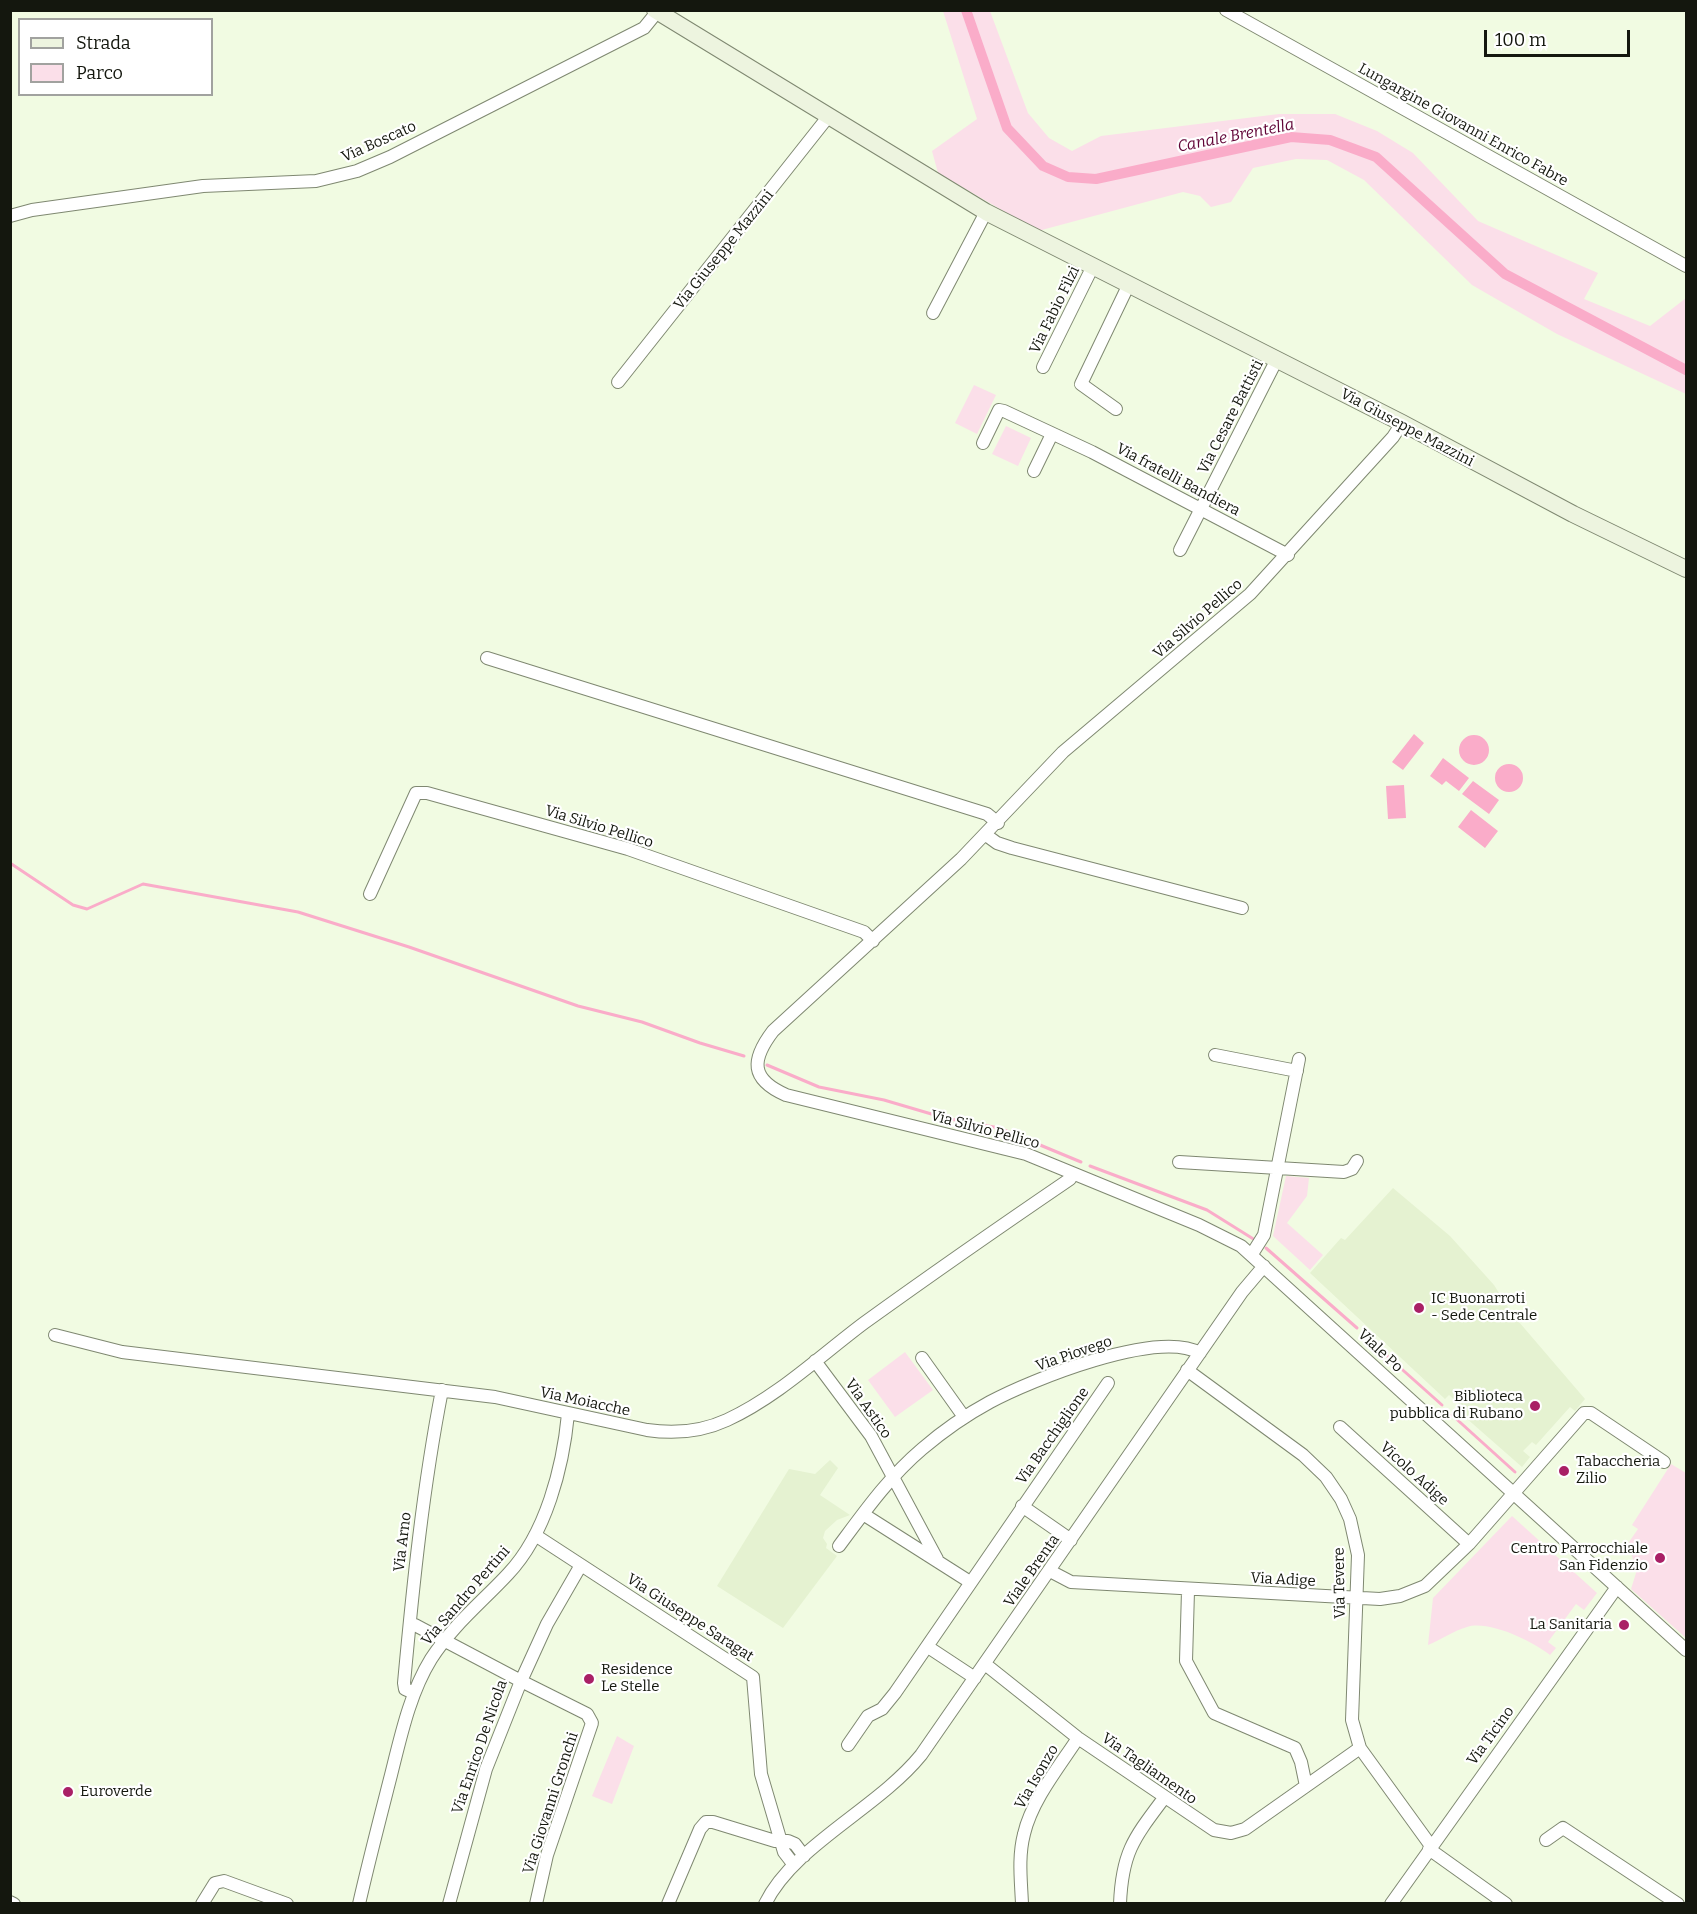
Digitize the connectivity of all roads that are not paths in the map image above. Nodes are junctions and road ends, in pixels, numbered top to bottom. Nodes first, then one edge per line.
1 (1226, 10) edge
2 (656, 11) edge
3 (828, 117) junction
4 (986, 212) junction
5 (10, 216) edge
6 (1093, 266) junction
7 (1686, 266) edge
8 (1129, 284) junction
9 (933, 313) dead end
10 (1276, 361) junction
11 (1043, 367) dead end
12 (618, 382) dead end
13 (1116, 409) dead end
14 (1402, 423) junction
15 (1052, 434) junction
16 (983, 442) dead end
17 (1034, 471) dead end
18 (1201, 510) junction
19 (1180, 550) dead end
20 (1288, 555) junction
21 (1686, 569) edge
22 (487, 658) dead end
23 (999, 823) junction
24 (986, 835) junction
25 (370, 894) dead end
26 (1242, 908) dead end
27 (873, 941) junction
28 (1215, 1055) dead end
29 (1357, 1161) dead end
30 (1179, 1162) dead end
31 (1278, 1166) junction
32 (1059, 1168) junction
33 (1072, 1174) junction
34 (1042, 1198) junction
35 (1252, 1254) junction
36 (1264, 1266) junction
37 (55, 1335) dead end
38 (1200, 1353) junction
39 (922, 1358) dead end
40 (815, 1361) junction
41 (1187, 1370) junction
42 (1108, 1383) dead end
43 (442, 1390) junction
44 (568, 1414) junction
45 (964, 1417) junction
46 (1340, 1427) dead end
47 (1664, 1462) dead end
48 (893, 1476) junction
49 (1514, 1494) junction
50 (1022, 1506) junction
51 (863, 1514) junction
52 (535, 1535) junction
53 (1071, 1540) junction
54 (1469, 1544) junction
55 (839, 1546) dead end
56 (937, 1559) junction
57 (581, 1565) junction
58 (1050, 1571) junction
59 (970, 1582) junction
60 (1617, 1587) junction
61 (1188, 1591) junction
62 (1358, 1599) junction
63 (415, 1625) dead end
64 (445, 1641) junction
65 (928, 1647) junction
66 (1686, 1650) edge
67 (985, 1664) junction
68 (975, 1678) junction
69 (521, 1681) junction
70 (414, 1693) junction
71 (1078, 1738) junction
72 (848, 1745) dead end
73 (1359, 1748) junction
74 (1306, 1786) junction
75 (1164, 1798) junction
76 (1546, 1840) dead end
77 (780, 1841) junction
78 (1430, 1847) junction
79 (804, 1856) junction
80 (794, 1865) junction
81 (202, 1904) edge
82 (287, 1904) edge
83 (359, 1904) edge
84 (449, 1904) edge
85 (536, 1904) edge
86 (668, 1904) edge
87 (765, 1904) edge
88 (1022, 1904) edge
89 (1120, 1904) edge
90 (1391, 1904) edge
91 (1506, 1904) edge
92 (1678, 1904) edge

1 - 7 street, Lungargine Giovanni Enrico Fabre
2 - 3 main road, Via Giuseppe Mazzini
2 - 5 street, Via Boscato
3 - 4 main road, Via Giuseppe Mazzini
3 - 12 street, Via Giuseppe Mazzini
4 - 6 main road, Via Giuseppe Mazzini
4 - 9 street
6 - 8 main road, Via Giuseppe Mazzini
6 - 11 street, Via Fabio Filzi
8 - 10 main road, Via Giuseppe Mazzini
8 - 13 street
10 - 14 main road, Via Giuseppe Mazzini
10 - 18 street, Via Cesare Battisti
14 - 20 street, Via Silvio Pellico
14 - 21 main road, Via Giuseppe Mazzini
15 - 16 street, Via fratelli Bandiera
15 - 17 street
15 - 18 street, Via fratelli Bandiera
18 - 19 street, Via Cesare Battisti
18 - 20 street, Via fratelli Bandiera
20 - 23 street, Via Silvio Pellico
22 - 23 street
23 - 24 street, Via Silvio Pellico
24 - 26 street
24 - 27 street, Via Silvio Pellico
25 - 27 street, Via Silvio Pellico
27 - 32 street, Via Silvio Pellico
28 - 31 street
29 - 31 street
30 - 31 street
31 - 35 street
32 - 33 street, Via Silvio Pellico
32 - 34 street, Via Moiacche
33 - 34 street, Via Moiacche
33 - 35 street, Viale Po
34 - 40 street, Via Moiacche
35 - 36 street, Viale Po
36 - 38 street, Viale Brenta
36 - 49 street, Viale Po
37 - 43 street, Via Moiacche
38 - 41 street, Viale Brenta
38 - 45 street, Via Piovego
39 - 45 street
40 - 44 street, Via Moiacche
40 - 48 street, Via Astico
41 - 53 street, Viale Brenta
41 - 62 street, Via Tevere
42 - 50 street, Via Bacchiglione
43 - 44 street, Via Moiacche
43 - 70 street, Via Arno
44 - 52 street, Via Sandro Pertini
45 - 48 street, Via Piovego
46 - 54 street, Vicolo Adige
47 - 49 street
48 - 51 street, Via Piovego
48 - 56 street
49 - 54 street, Via Adige
49 - 60 street, Viale Po
50 - 53 street, Via Bacchiglione
50 - 59 street, Via Bacchiglione
51 - 55 street, Via Piovego
51 - 56 street
52 - 57 street, Via Giuseppe Saragat
52 - 64 street, Via Sandro Pertini
53 - 58 street, Viale Brenta
54 - 62 street, Via Adige
56 - 59 street
57 - 69 street
57 - 77 street, Via Giuseppe Saragat
58 - 61 street, Via Adige
58 - 67 street, Viale Brenta
59 - 65 street, Via Bacchiglione
60 - 66 street, Viale Po
60 - 78 street, Via Ticino
61 - 62 street, Via Adige
61 - 74 street
62 - 73 street, Via Tevere
63 - 64 street, Via Enrico De Nicola
64 - 69 street, Via Enrico De Nicola
64 - 70 street, Via Sandro Pertini
65 - 68 street
65 - 72 street, Via Bacchiglione
67 - 68 street, Viale Brenta
67 - 71 street, Via Tagliamento
68 - 79 street, Viale Brenta
69 - 84 street, Via Enrico De Nicola
69 - 85 street, Via Giovanni Gronchi
70 - 83 street, Via Sandro Pertini
71 - 75 street, Via Tagliamento
71 - 88 street, Via Isonzo
73 - 74 street, Via Tagliamento
73 - 78 street, Via Tevere
74 - 75 street, Via Tagliamento
75 - 89 street
76 - 92 street
77 - 79 street
77 - 80 street
77 - 86 street
78 - 90 street, Via Ticino
78 - 91 street, Via Tevere
79 - 80 street, Viale Brenta
80 - 87 street, Viale Brenta
81 - 82 street

